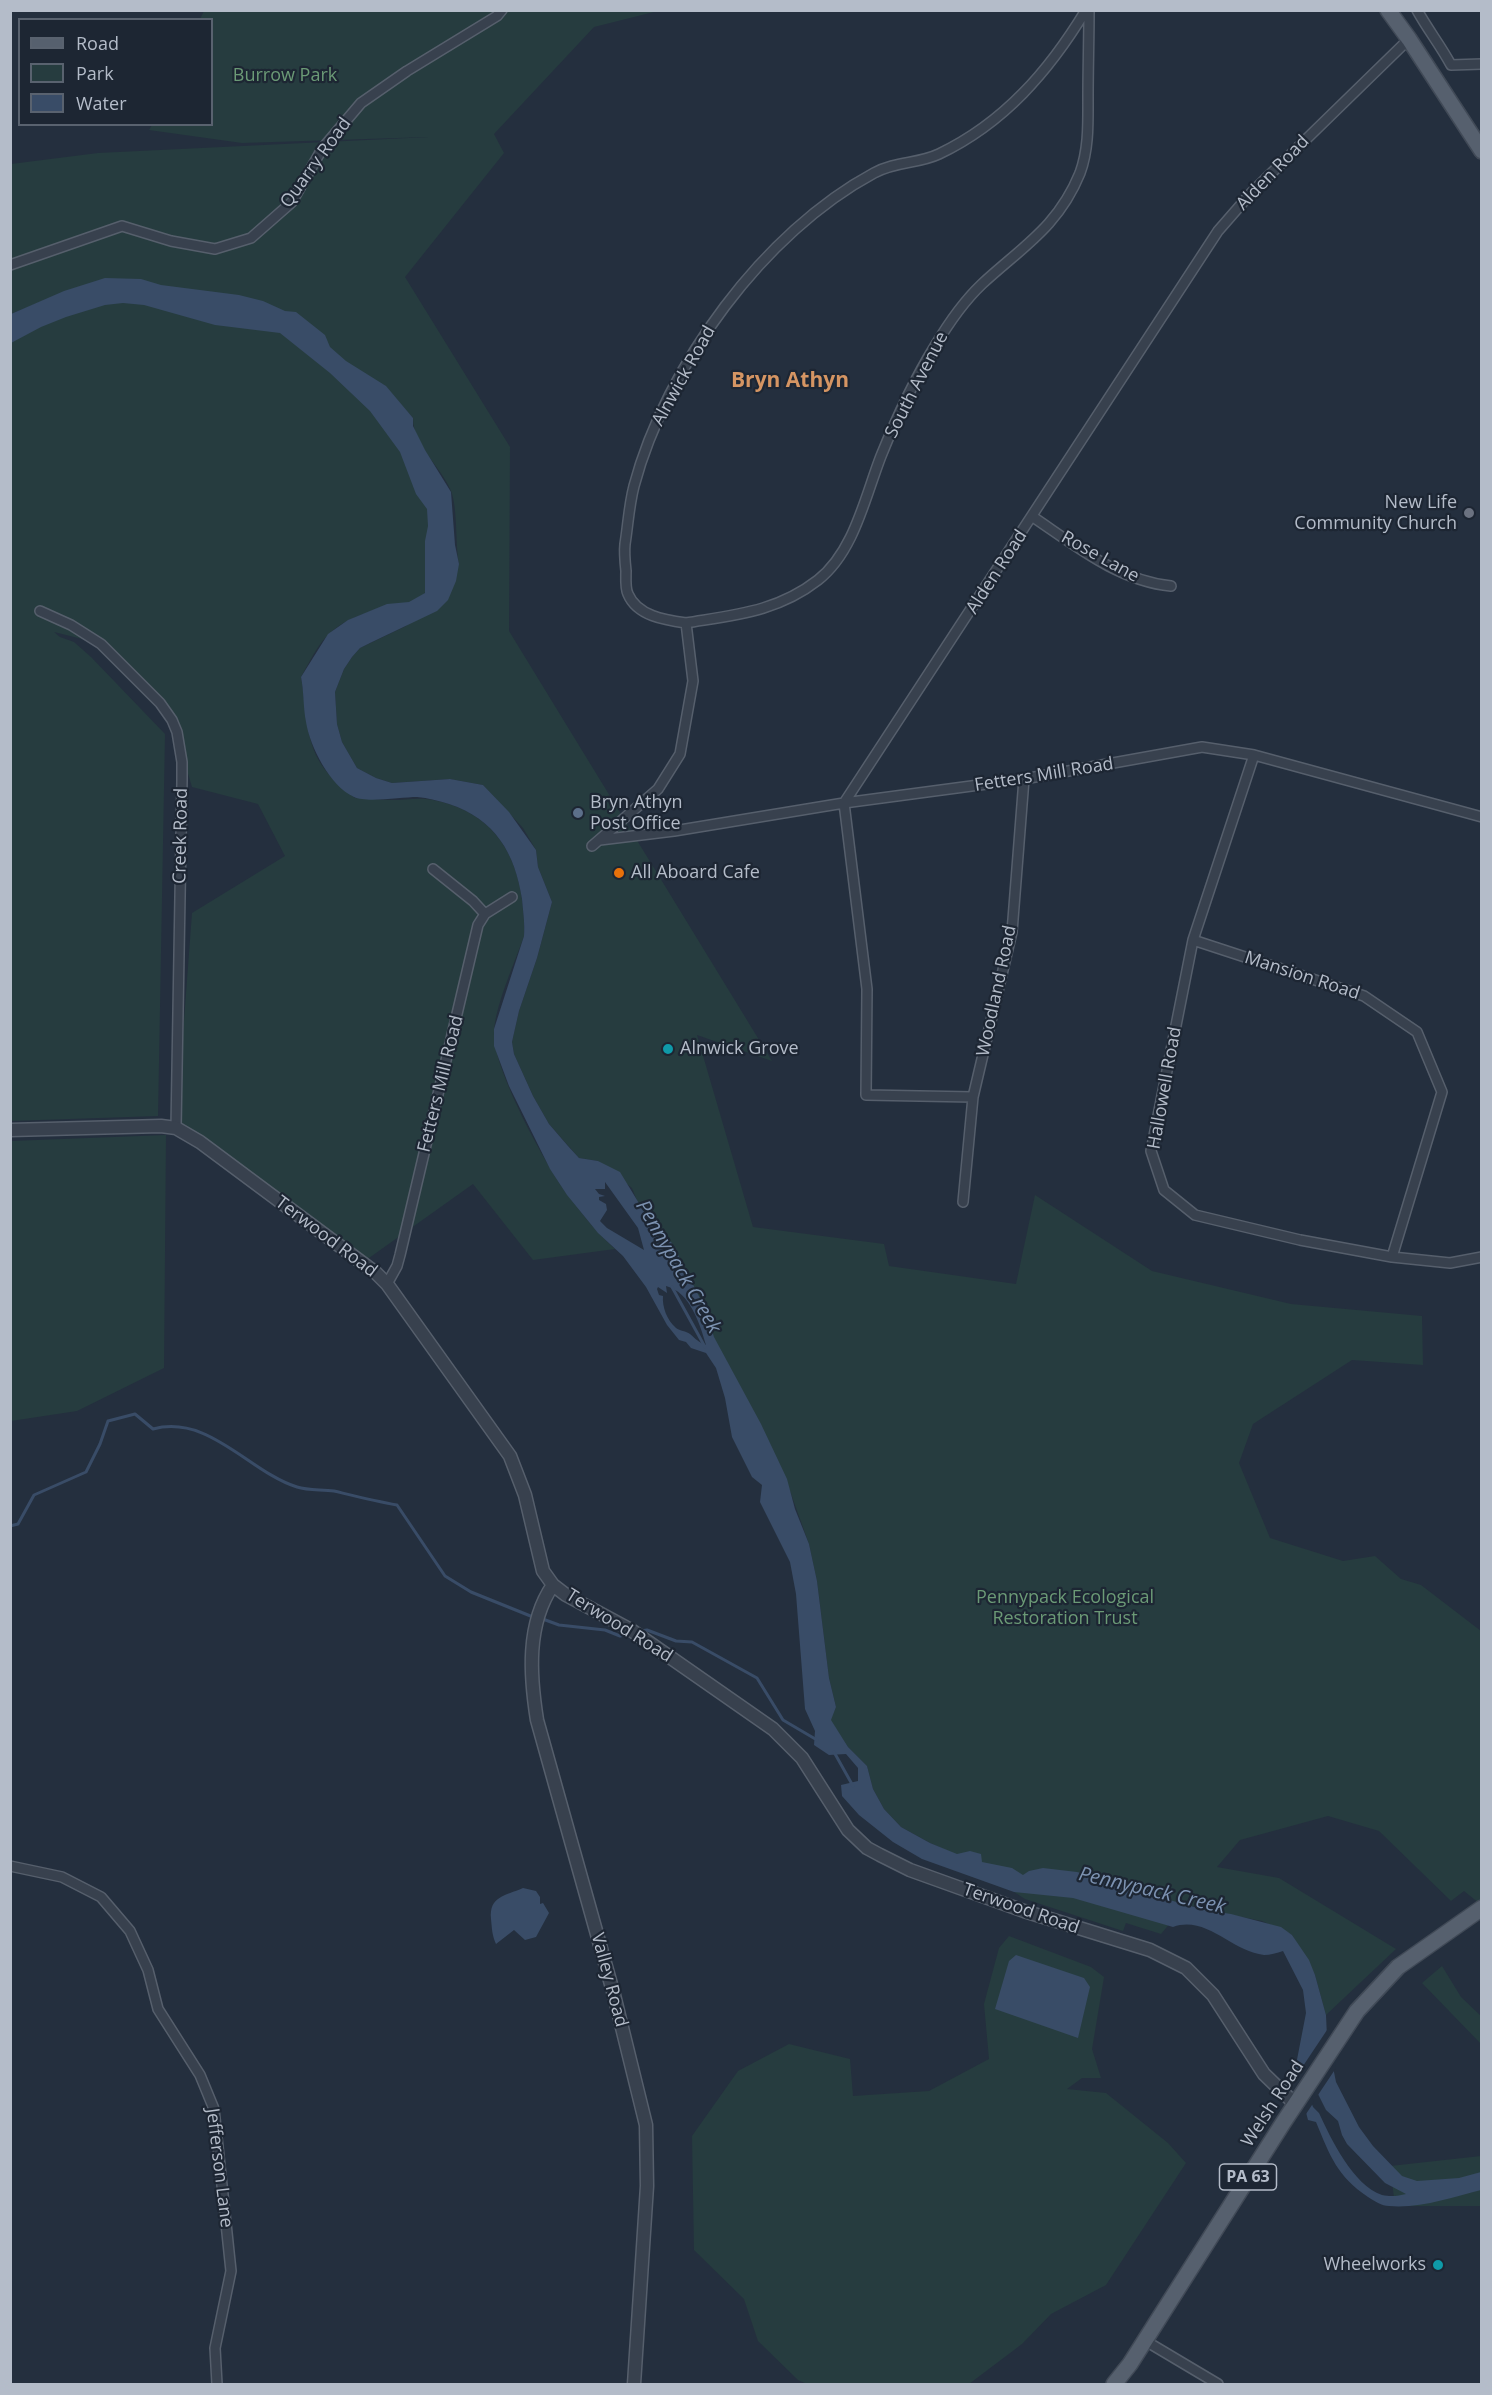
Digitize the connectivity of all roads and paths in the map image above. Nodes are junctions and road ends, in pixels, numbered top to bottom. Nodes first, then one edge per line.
1 (502, 10) edge
2 (1088, 10) edge
3 (1388, 10) edge
4 (1418, 10) edge
5 (1409, 39) junction
6 (1482, 64) edge
7 (1482, 151) edge
8 (10, 265) edge
9 (1033, 517) junction
10 (1171, 586) dead end
11 (40, 611) dead end
12 (686, 623) junction
13 (1254, 755) junction
14 (1024, 779) junction
15 (844, 803) junction
16 (1482, 818) edge
17 (433, 870) dead end
18 (512, 897) dead end
19 (485, 914) junction
20 (1193, 940) junction
21 (973, 1097) junction
22 (176, 1128) junction
23 (10, 1130) edge
24 (963, 1202) dead end
25 (1392, 1257) junction
26 (1482, 1257) edge
27 (387, 1284) junction
28 (553, 1585) junction
29 (10, 1866) edge
30 (1482, 1908) edge
31 (1297, 2102) junction
32 (1144, 2340) junction
33 (217, 2385) edge
34 (634, 2385) edge
35 (1114, 2385) edge
36 (1218, 2385) edge

1 - 8 street, Quarry Road
2 - 12 street, South Avenue
2 - 12 street, Alnwick Road
3 - 5 main road
4 - 6 street
5 - 7 main road
5 - 9 street, Alden Road
9 - 10 street, Rose Lane
9 - 15 street, Alden Road
11 - 22 street, Creek Road
12 - 15 street, Fetters Mill Road
13 - 14 street, Fetters Mill Road
13 - 16 street, Fetters Mill Road
13 - 20 street, Hallowell Road
14 - 15 street, Fetters Mill Road
14 - 21 street, Woodland Road
15 - 21 street
17 - 19 street
18 - 19 street
19 - 27 street, Fetters Mill Road
20 - 25 street, Mansion Road
20 - 25 street, Hallowell Road
21 - 24 street, Woodland Road
22 - 23 street, Terwood Road
22 - 27 street, Terwood Road
25 - 26 street, Hallowell Road
27 - 28 street, Terwood Road
28 - 31 street, Terwood Road
28 - 34 street, Valley Road
29 - 33 street, Jefferson Lane
30 - 31 main road, Welsh Road / PA 63
31 - 32 main road, Welsh Road / PA 63
32 - 35 main road, Welsh Road / PA 63
32 - 36 street

